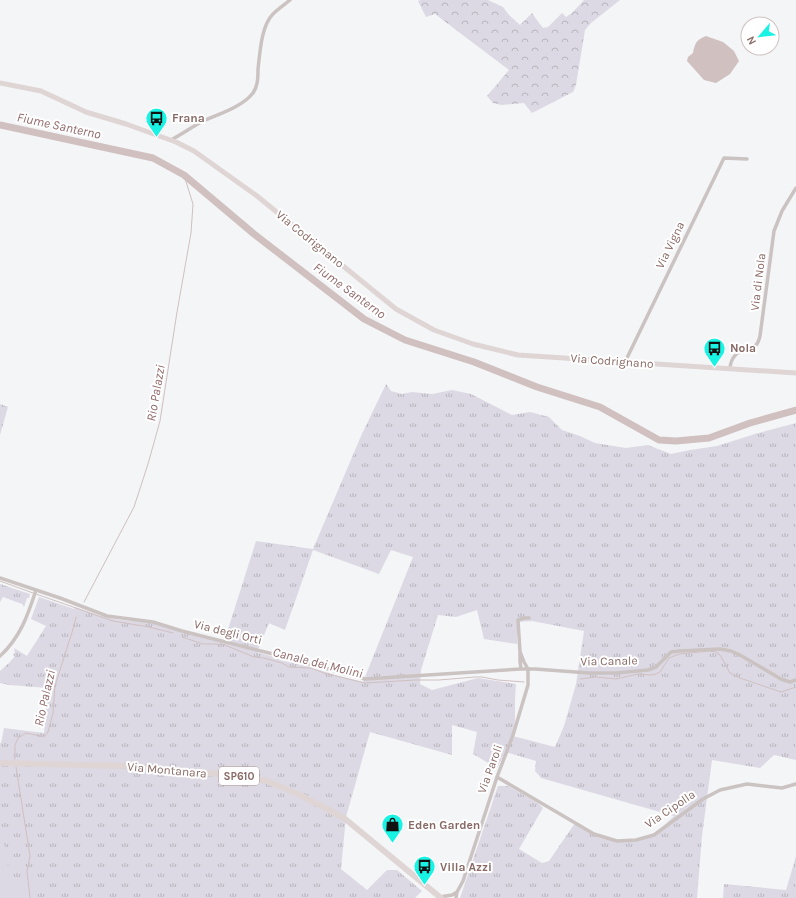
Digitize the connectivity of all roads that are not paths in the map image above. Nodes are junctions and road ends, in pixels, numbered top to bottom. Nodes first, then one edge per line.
1 (290, 0) edge
2 (0, 83) edge
3 (171, 140) junction
4 (747, 159) dead end
5 (796, 188) edge
6 (625, 362) junction
7 (730, 368) junction
8 (796, 373) edge
9 (0, 578) edge
10 (36, 591) junction
11 (529, 618) dead end
12 (520, 652) junction
13 (0, 656) edge
14 (521, 669) junction
15 (528, 669) junction
16 (796, 680) edge
17 (0, 763) edge
18 (497, 777) junction
19 (796, 784) edge
20 (457, 892) junction
21 (451, 897) edge
22 (441, 898) edge
23 (456, 898) edge

1 - 3 street
2 - 3 street, Via Codrignano
3 - 6 street, Via Codrignano
4 - 6 street, Via Vigna
5 - 7 street, Via di Nola
6 - 7 street, Via Codrignano
7 - 8 street, Via Codrignano
9 - 10 street, Via degli Orti
10 - 13 street
10 - 14 street, Via degli Orti
11 - 12 street, Via Paroli
12 - 14 street, Via Paroli
12 - 15 street, Via Paroli
14 - 15 street, Via degli Orti
15 - 16 street, Via Canale
15 - 18 street, Via Paroli
17 - 22 main road, Via Montanara / SP610
18 - 19 street, Via Cipolla
18 - 20 street, Via Paroli
20 - 21 street
20 - 23 street, Via Paroli
21 - 22 street

